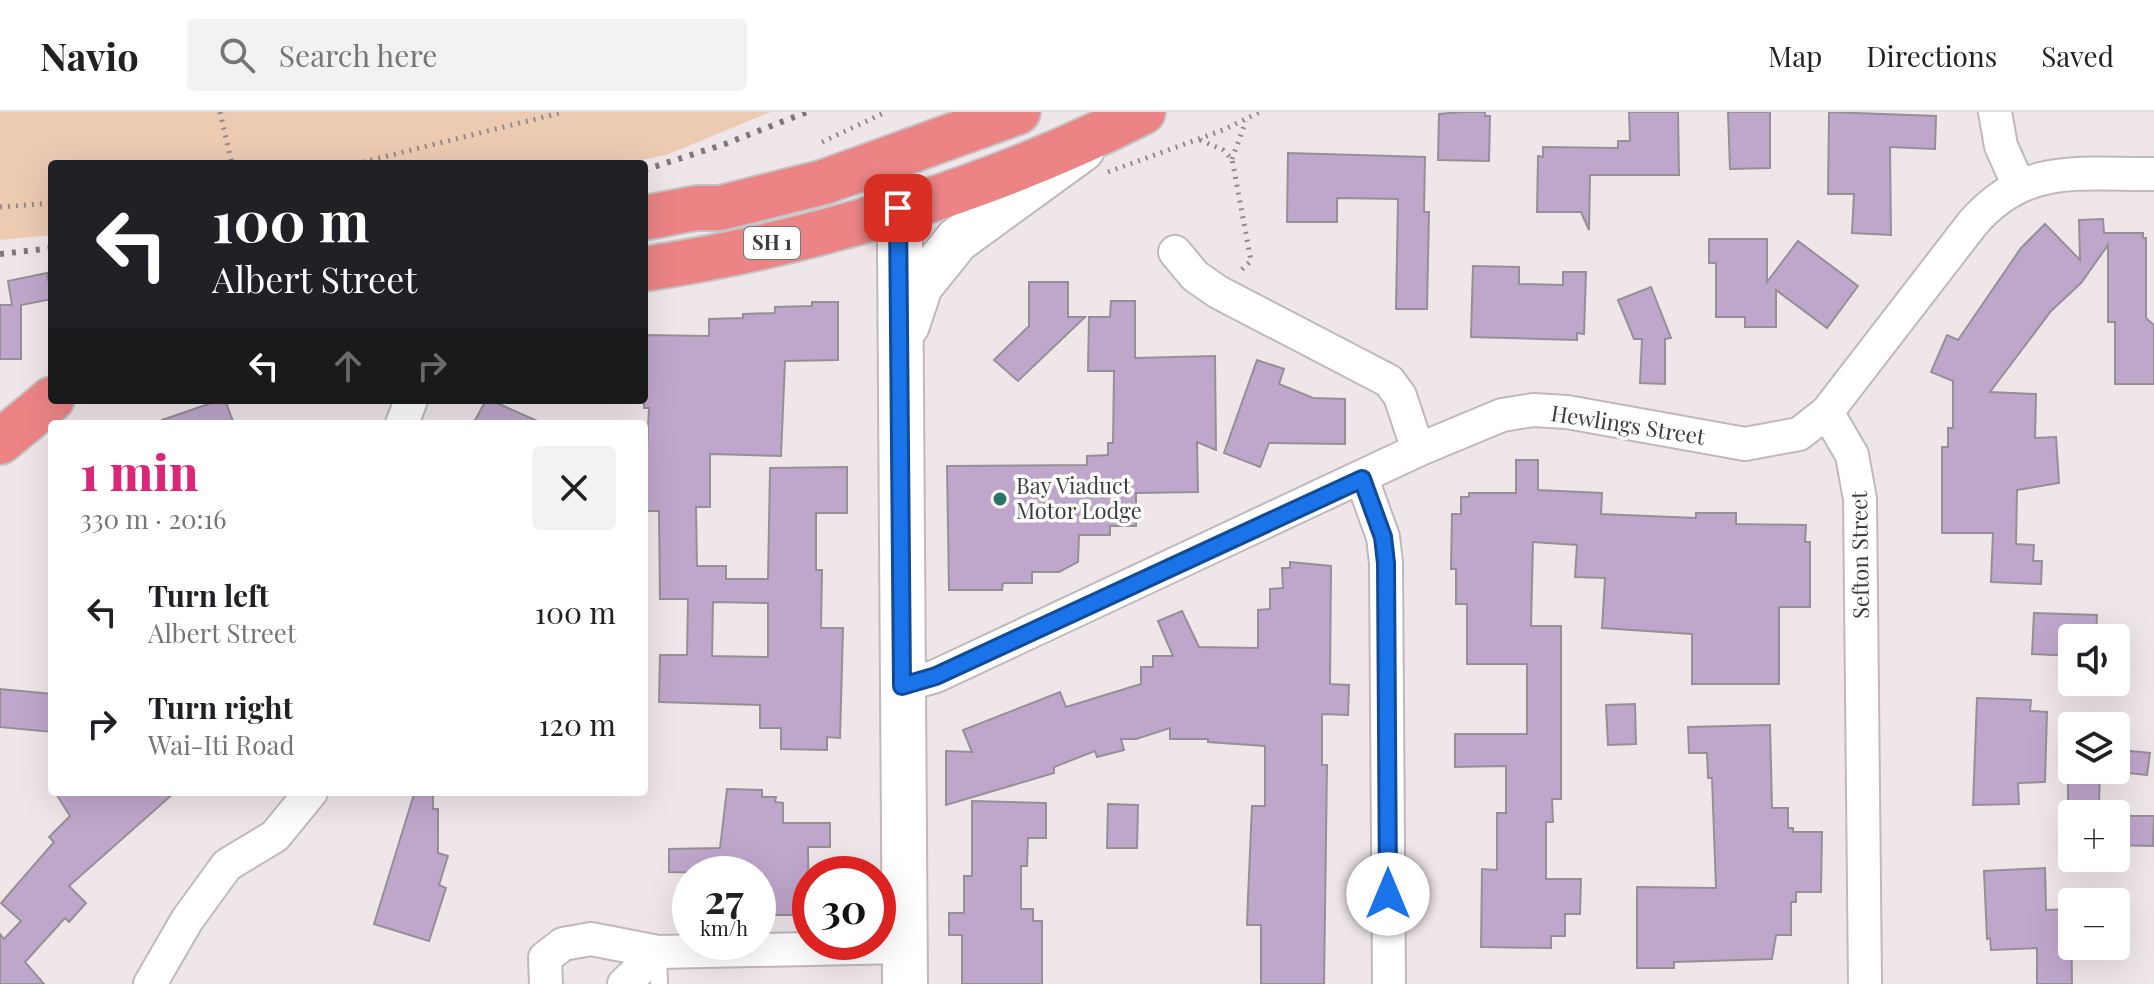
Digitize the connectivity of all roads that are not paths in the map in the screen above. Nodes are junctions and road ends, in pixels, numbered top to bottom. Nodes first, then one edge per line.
1 (1018, 112) edge
2 (1995, 112) edge
3 (1126, 120) edge
4 (886, 161) junction
5 (2154, 174) edge
6 (2018, 184) junction
7 (898, 208) junction
8 (648, 217) edge
9 (1175, 252) dead end
10 (648, 268) edge
11 (900, 345) junction
12 (48, 402) edge
13 (1827, 412) junction
14 (0, 442) edge
15 (1418, 450) junction
16 (1362, 479) junction
17 (902, 686) junction
18 (308, 796) edge
19 (658, 952) junction
20 (905, 966) edge
21 (150, 984) edge
22 (546, 984) edge
23 (624, 984) edge
24 (659, 984) edge
25 (1389, 984) edge
26 (1865, 984) edge

1 - 4 highway, SH 1
2 - 6 street
3 - 7 highway, SH 1
3 - 11 main road
4 - 7 main road
4 - 8 highway, SH 1
5 - 6 street
6 - 13 street
7 - 10 highway, SH 1
7 - 11 main road
9 - 15 street
11 - 17 main road
12 - 14 highway
13 - 15 street, Hewlings Street
13 - 26 street, Sefton Street
15 - 16 street, Hewlings Street
16 - 17 street, Hewlings Street
16 - 25 street
17 - 20 main road
18 - 21 street
19 - 20 street
19 - 22 street
19 - 23 street
19 - 24 lane

